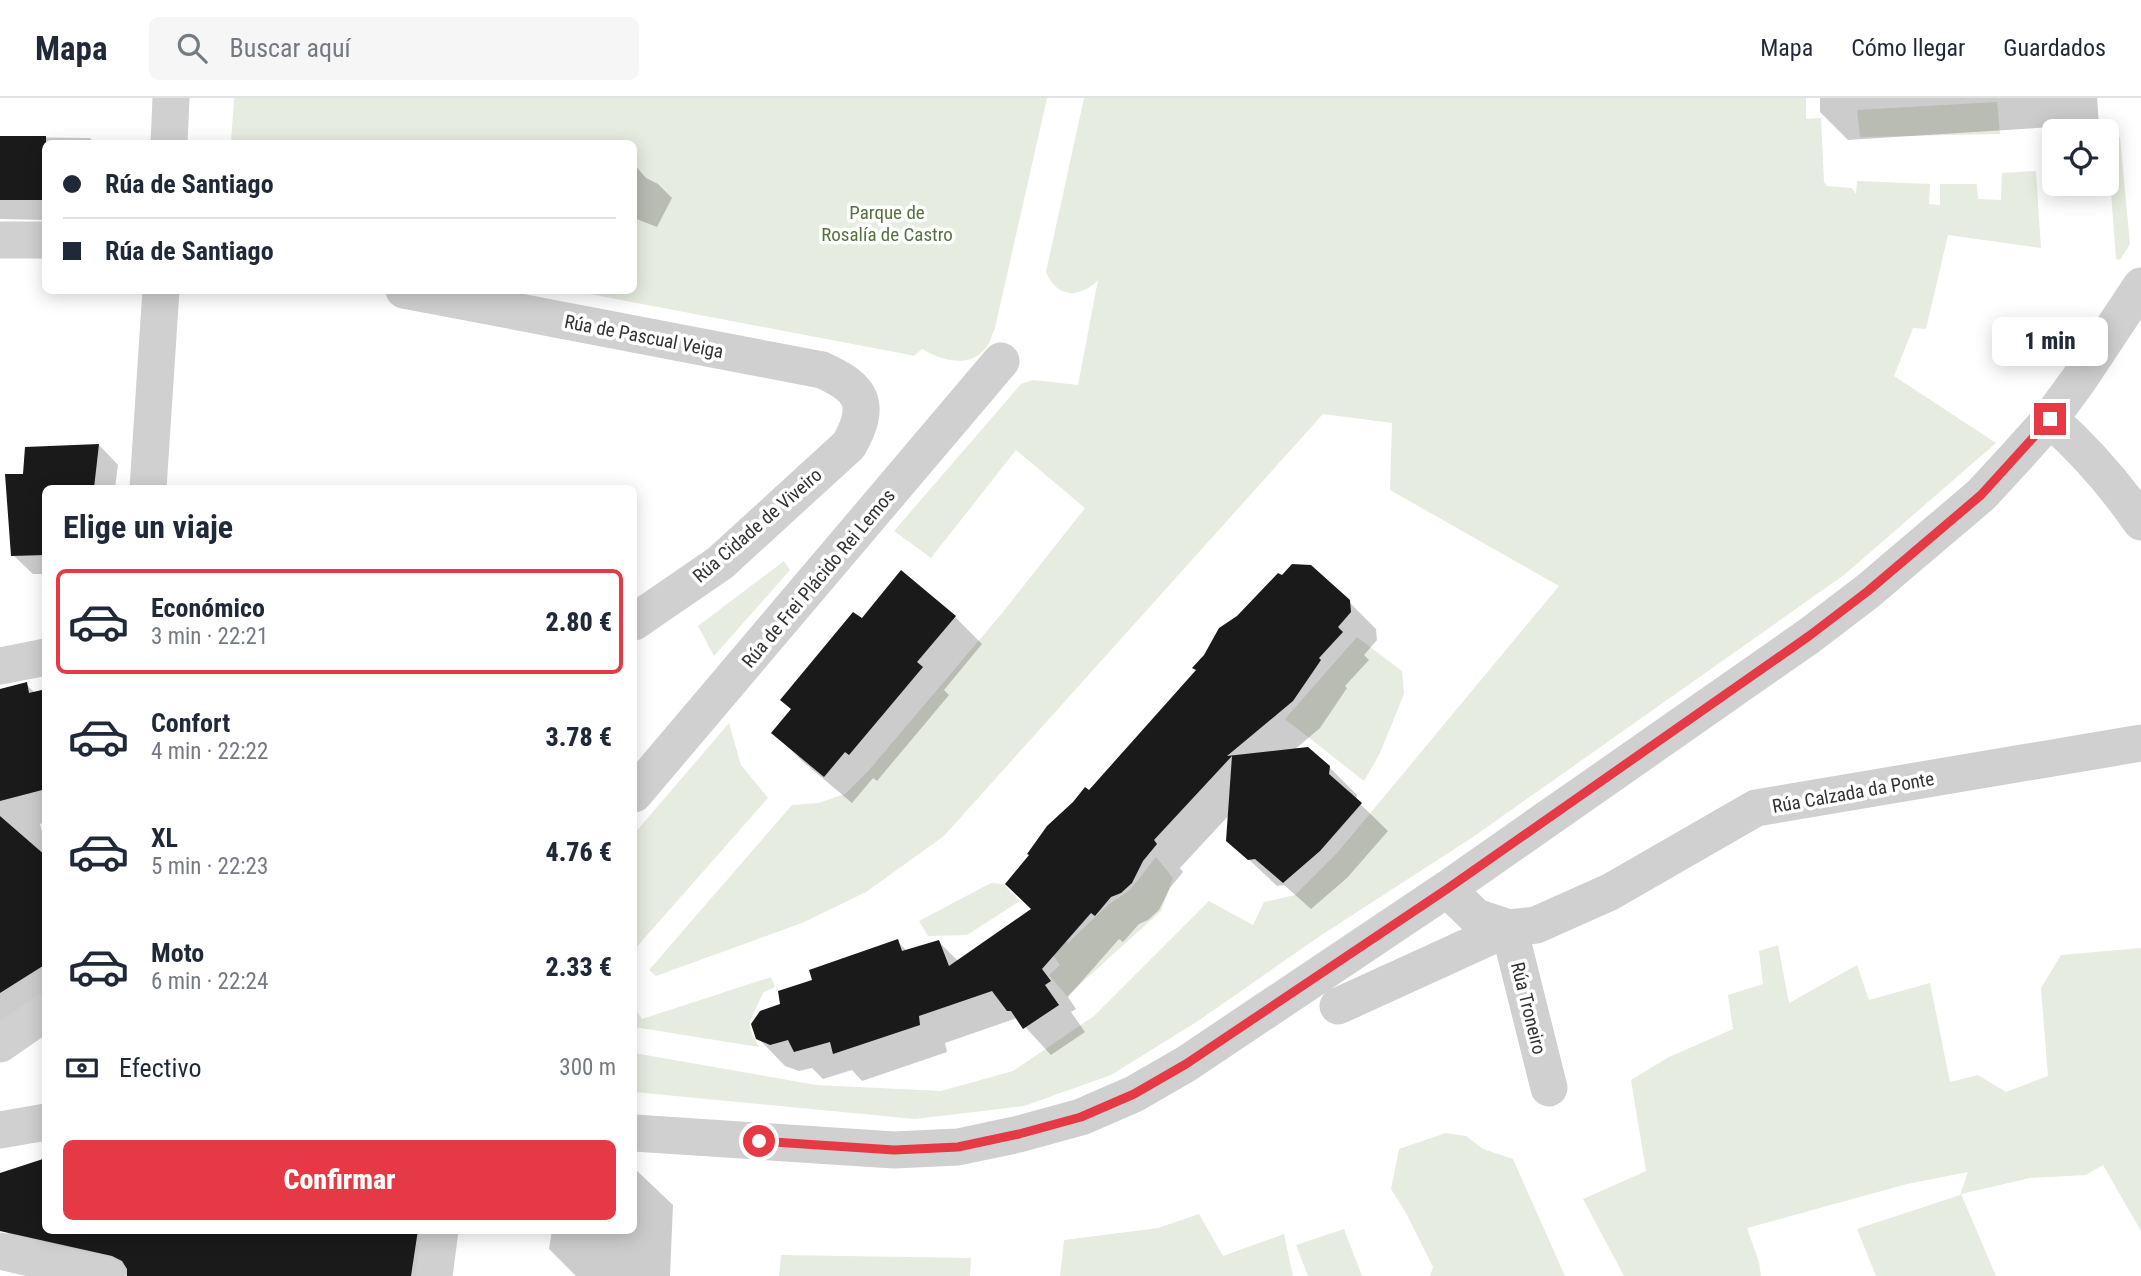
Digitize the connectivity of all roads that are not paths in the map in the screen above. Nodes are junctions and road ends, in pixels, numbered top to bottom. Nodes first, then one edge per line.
1 (171, 98) edge
2 (169, 140) edge
3 (0, 240) edge
4 (42, 240) edge
5 (2141, 286) edge
6 (161, 294) edge
7 (425, 294) edge
8 (1002, 361) dead end
9 (862, 412) joint
10 (2050, 419) junction
11 (148, 485) edge
12 (2141, 522) edge
13 (637, 620) edge
14 (42, 658) edge
15 (0, 666) edge
16 (2141, 743) edge
17 (637, 790) edge
18 (1447, 889) junction
19 (1509, 928) junction
20 (1338, 1006) dead end
21 (42, 1015) edge
22 (0, 1044) edge
23 (1549, 1088) dead end
24 (42, 1123) edge
25 (0, 1130) edge
26 (637, 1133) edge
27 (439, 1234) edge
28 (0, 1251) edge
29 (107, 1276) edge
30 (434, 1276) edge

1 - 2 street
3 - 4 street
5 - 10 street
6 - 11 street
7 - 9 street, Rúa de Pascual Veiga
8 - 17 street, Rúa de Frei Plácido Rei Lemos
9 - 13 street, Rúa Cidade de Viveiro
10 - 12 street
10 - 18 street
14 - 15 street
16 - 19 street, Rúa Calzada da Ponte
18 - 19 street, Rúa Calzada da Ponte
18 - 26 street
19 - 20 street, Rúa Calzada da Ponte
19 - 23 street, Rúa Troneiro
21 - 22 street
24 - 25 street
27 - 30 street
28 - 29 street

